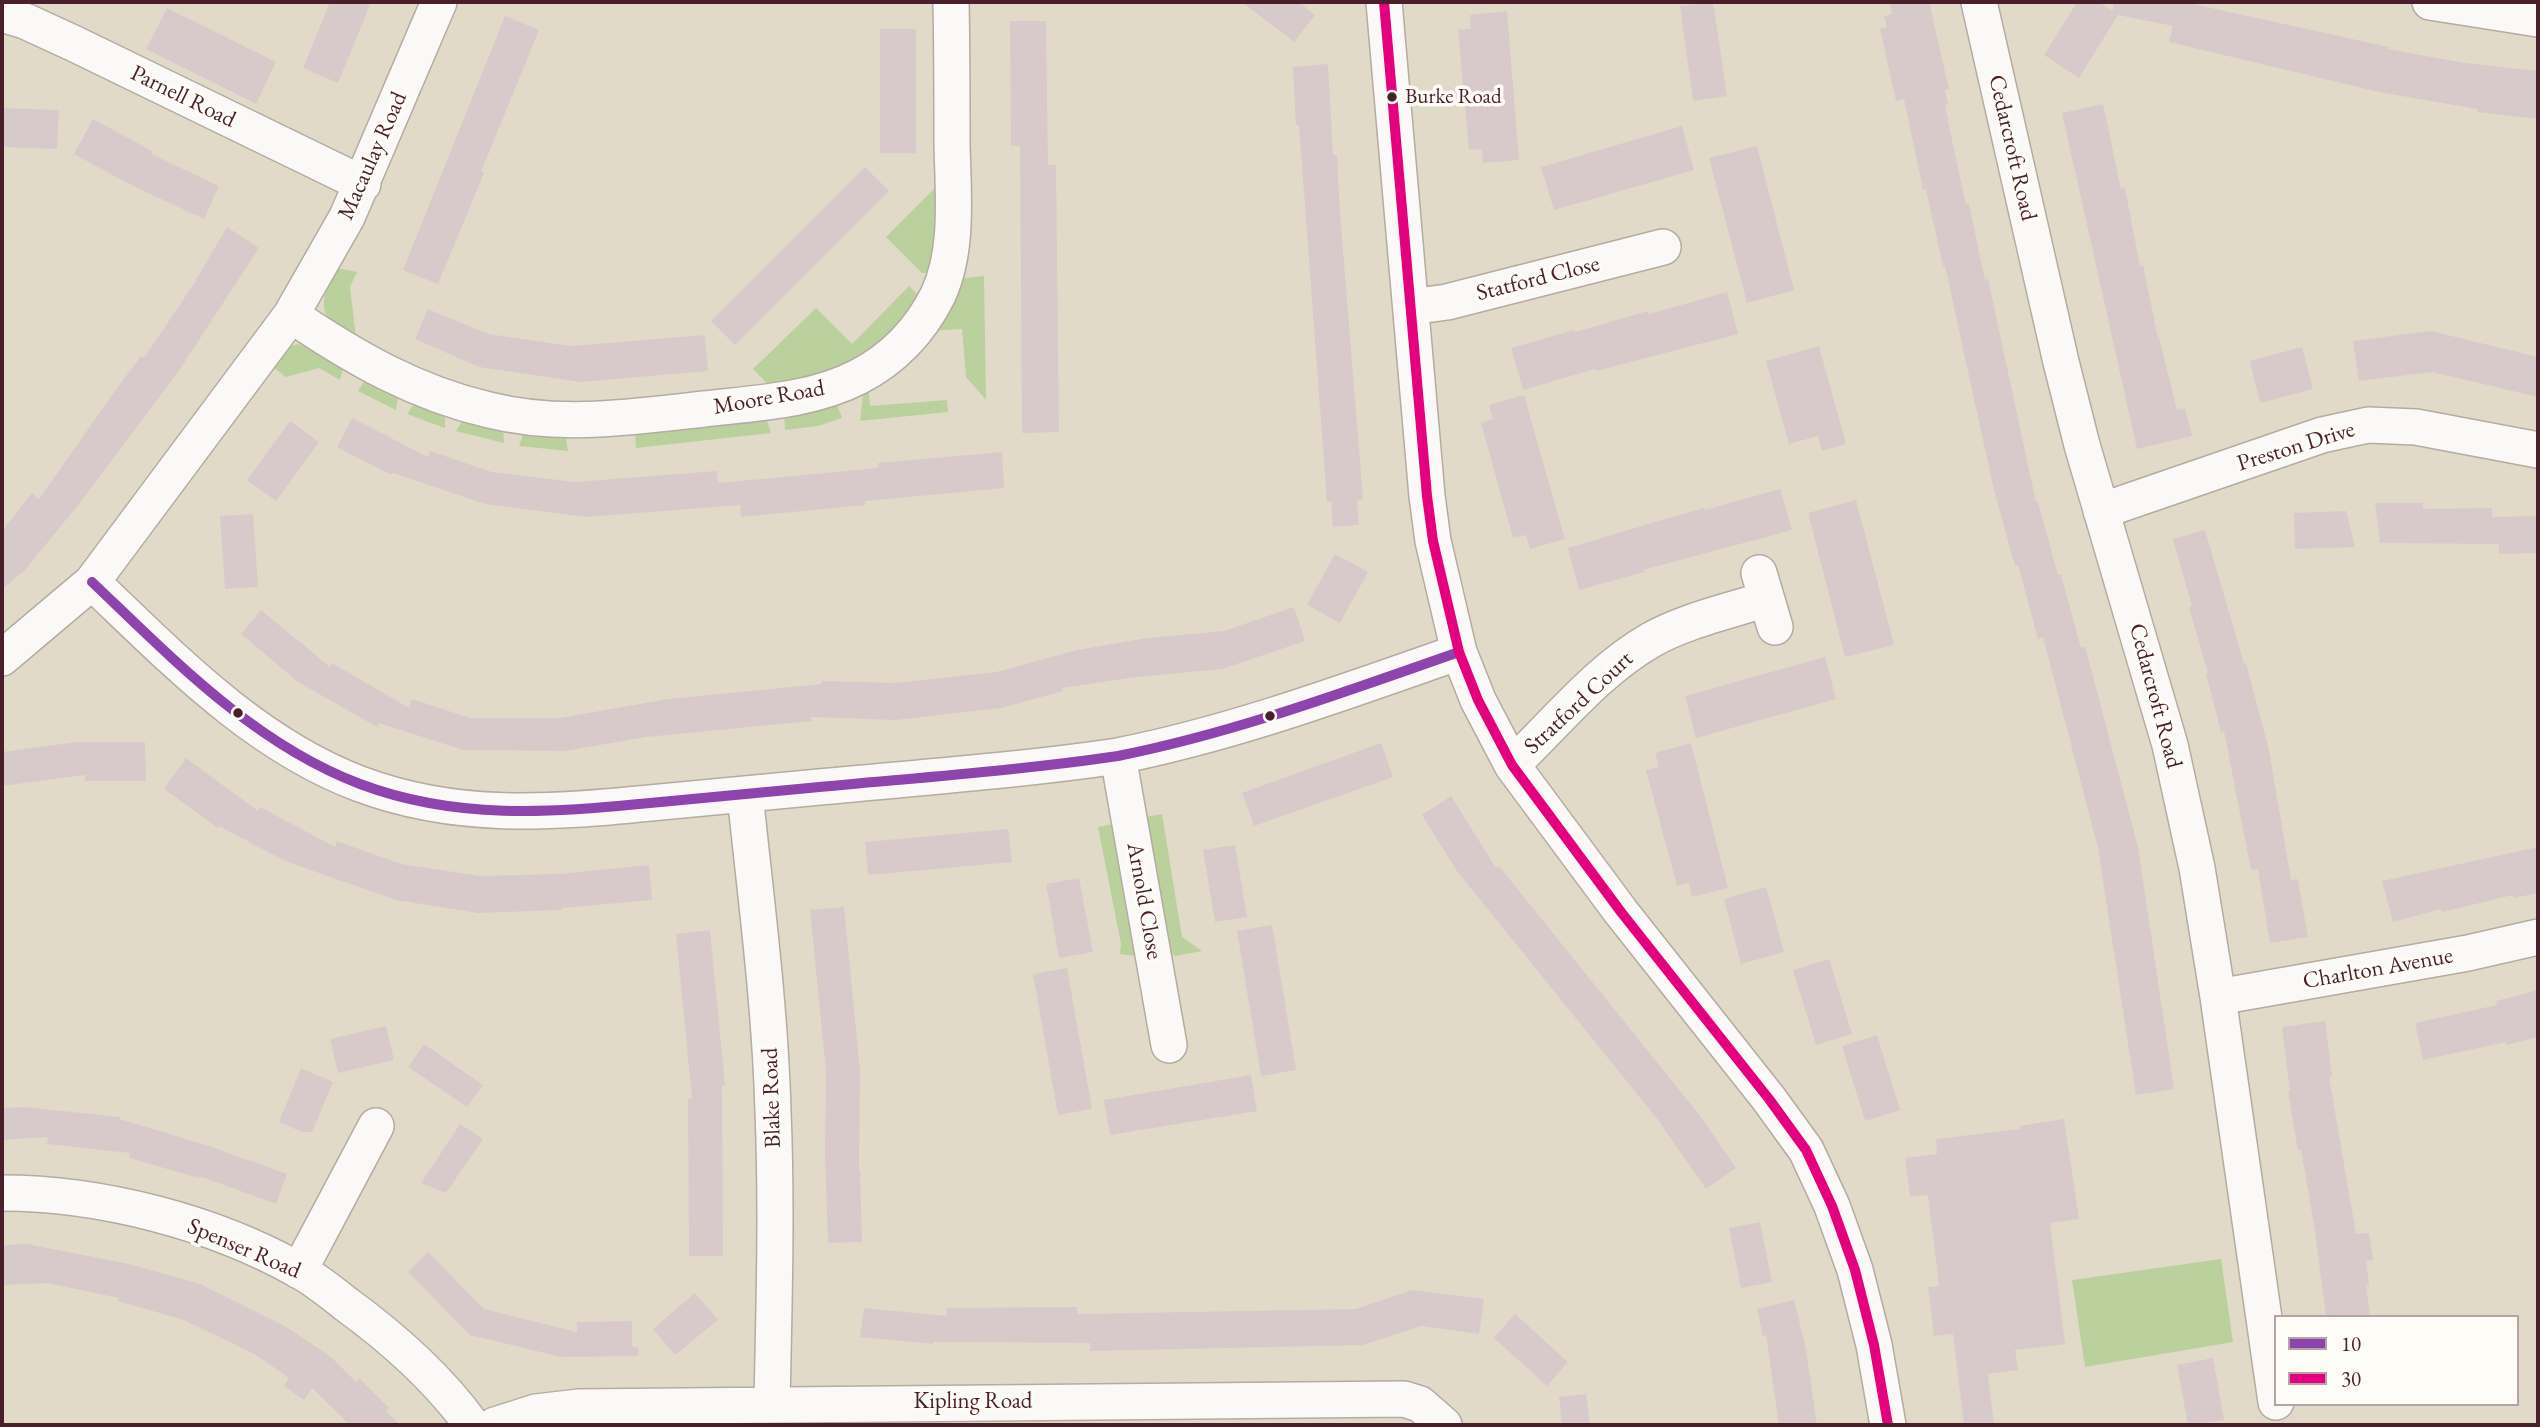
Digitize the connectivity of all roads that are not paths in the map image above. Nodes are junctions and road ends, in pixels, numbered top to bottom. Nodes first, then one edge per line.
1 (439, 2) edge
2 (951, 2) edge
3 (1384, 2) edge
4 (1979, 2) edge
5 (2430, 2) edge
6 (2, 14) edge
7 (2538, 19) edge
8 (363, 184) junction
9 (1663, 247) dead end
10 (1411, 307) junction
11 (291, 315) junction
12 (2538, 450) edge
13 (2101, 511) junction
14 (92, 582) junction
15 (1767, 600) dead end
16 (1459, 652) junction
17 (2, 658) edge
18 (1118, 757) junction
19 (1512, 765) junction
20 (745, 794) junction
21 (2538, 937) edge
22 (2218, 997) junction
23 (1170, 1045) dead end
24 (376, 1126) dead end
25 (2, 1193) edge
26 (299, 1271) junction
27 (2274, 1389) edge
28 (772, 1403) junction
29 (2276, 1406) edge
30 (472, 1425) edge
31 (495, 1425) edge
32 (1444, 1425) edge
33 (1888, 1425) edge
34 (2279, 1425) edge

1 - 8 street, Macaulay Road
2 - 11 street, Moore Road
3 - 10 street
4 - 13 street, Cedarcroft Road
5 - 7 street
6 - 8 street, Parnell Road
8 - 11 street, Macaulay Road
9 - 10 street, Statford Close
10 - 16 street
11 - 14 street, Macaulay Road
12 - 13 street, Preston Drive
13 - 22 street, Cedarcroft Road
14 - 17 street, Macaulay Road
14 - 20 street
15 - 19 street, Stratford Court
16 - 18 street
16 - 19 street
18 - 20 street
18 - 23 street, Arnold Close
19 - 33 street
20 - 28 street, Blake Road
21 - 22 street, Charlton Avenue
22 - 27 street, Cedarcroft Road
24 - 26 street
25 - 26 street, Spenser Road
26 - 30 street, Spenser Road
28 - 31 street, Kipling Road
28 - 32 street, Kipling Road
29 - 34 street, Cedarcroft Road

